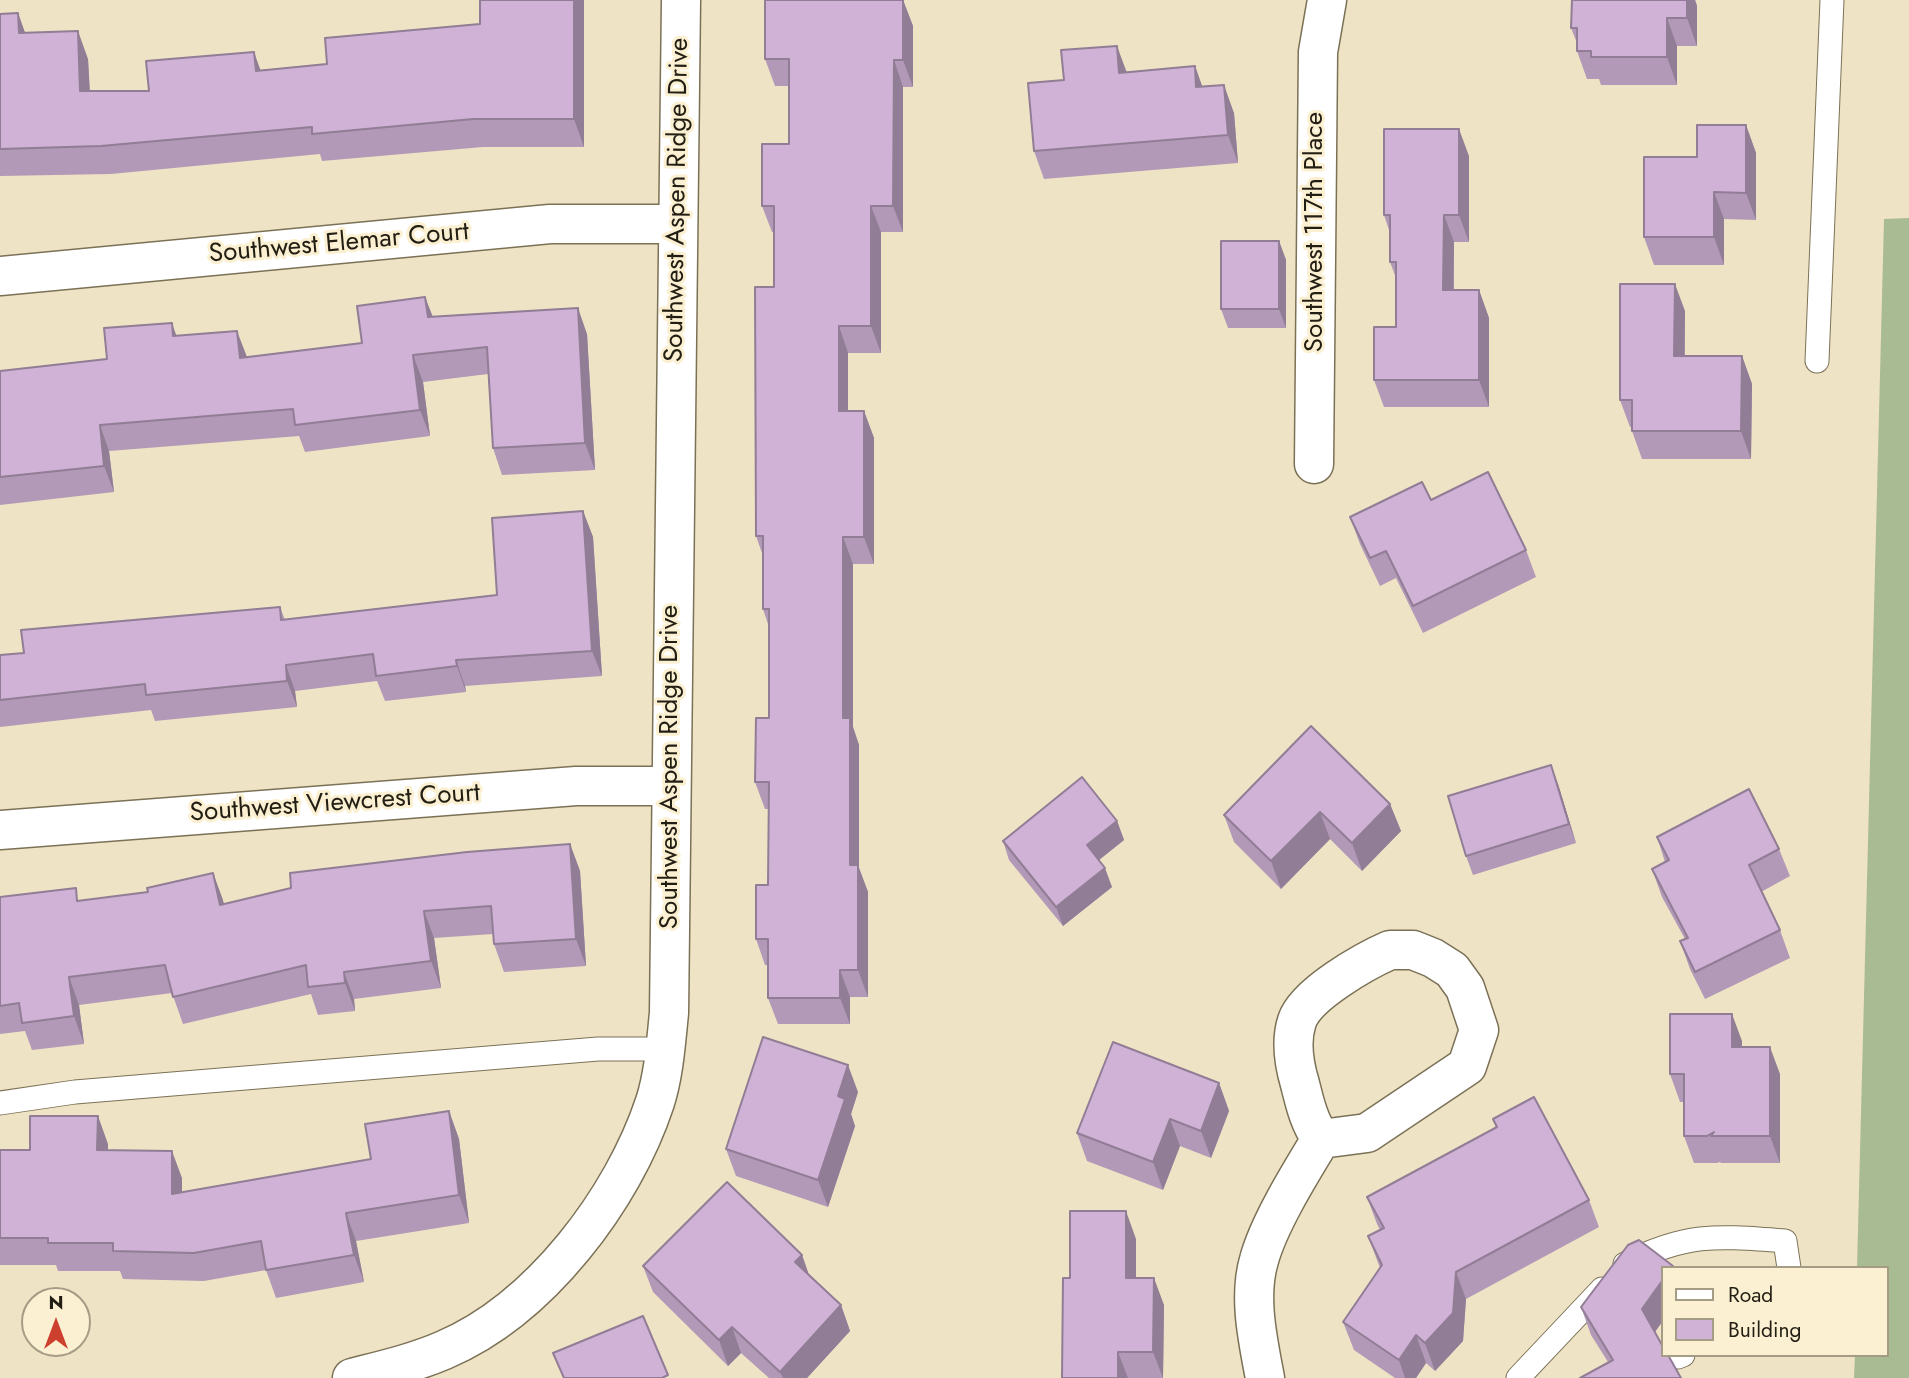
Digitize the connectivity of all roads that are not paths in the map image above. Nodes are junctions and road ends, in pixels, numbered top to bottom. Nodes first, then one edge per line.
1 (681, 0) edge
2 (1327, 0) edge
3 (1832, 0) edge
4 (678, 224) junction
5 (0, 276) edge
6 (1817, 361) dead end
7 (1314, 464) dead end
8 (670, 786) junction
9 (0, 830) edge
10 (665, 1049) junction
11 (0, 1103) edge
12 (1321, 1139) junction
13 (1789, 1266) edge
14 (352, 1378) edge
15 (1265, 1378) edge
16 (1518, 1378) edge

1 - 4 street, Southwest Aspen Ridge Drive
2 - 7 street, Southwest 117th Place
3 - 6 lane
4 - 5 street, Southwest Elemar Court
4 - 8 street, Southwest Aspen Ridge Drive
8 - 9 street, Southwest Viewcrest Court
8 - 10 street, Southwest Aspen Ridge Drive
10 - 11 lane
10 - 14 street, Southwest Aspen Ridge Drive
12 - 12 street
12 - 15 street
13 - 16 lane

